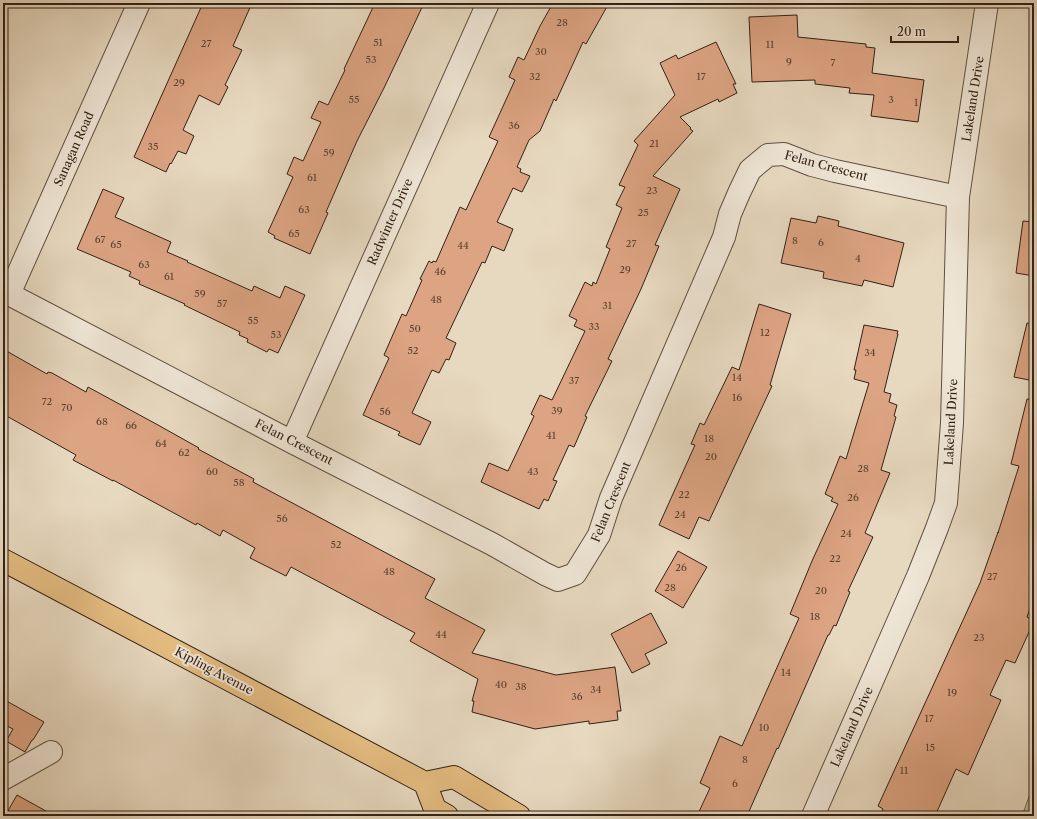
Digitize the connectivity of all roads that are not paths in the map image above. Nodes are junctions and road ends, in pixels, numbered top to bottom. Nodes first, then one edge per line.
1 (139, 3) edge
2 (488, 3) edge
3 (988, 3) edge
4 (958, 196) junction
5 (6, 292) edge
6 (292, 442) junction
7 (3, 560) edge
8 (51, 752) dead end
9 (3, 779) edge
10 (425, 783) junction
11 (447, 816) edge
12 (519, 816) edge
13 (813, 816) edge

1 - 5 street, Sanagan Road
2 - 6 street, Radwinter Drive
3 - 4 street, Lakeland Drive
4 - 6 street, Felan Crescent
4 - 13 street, Lakeland Drive
5 - 6 street, Felan Crescent
7 - 10 main road, Kipling Avenue
8 - 9 street
10 - 11 main road
10 - 12 main road

